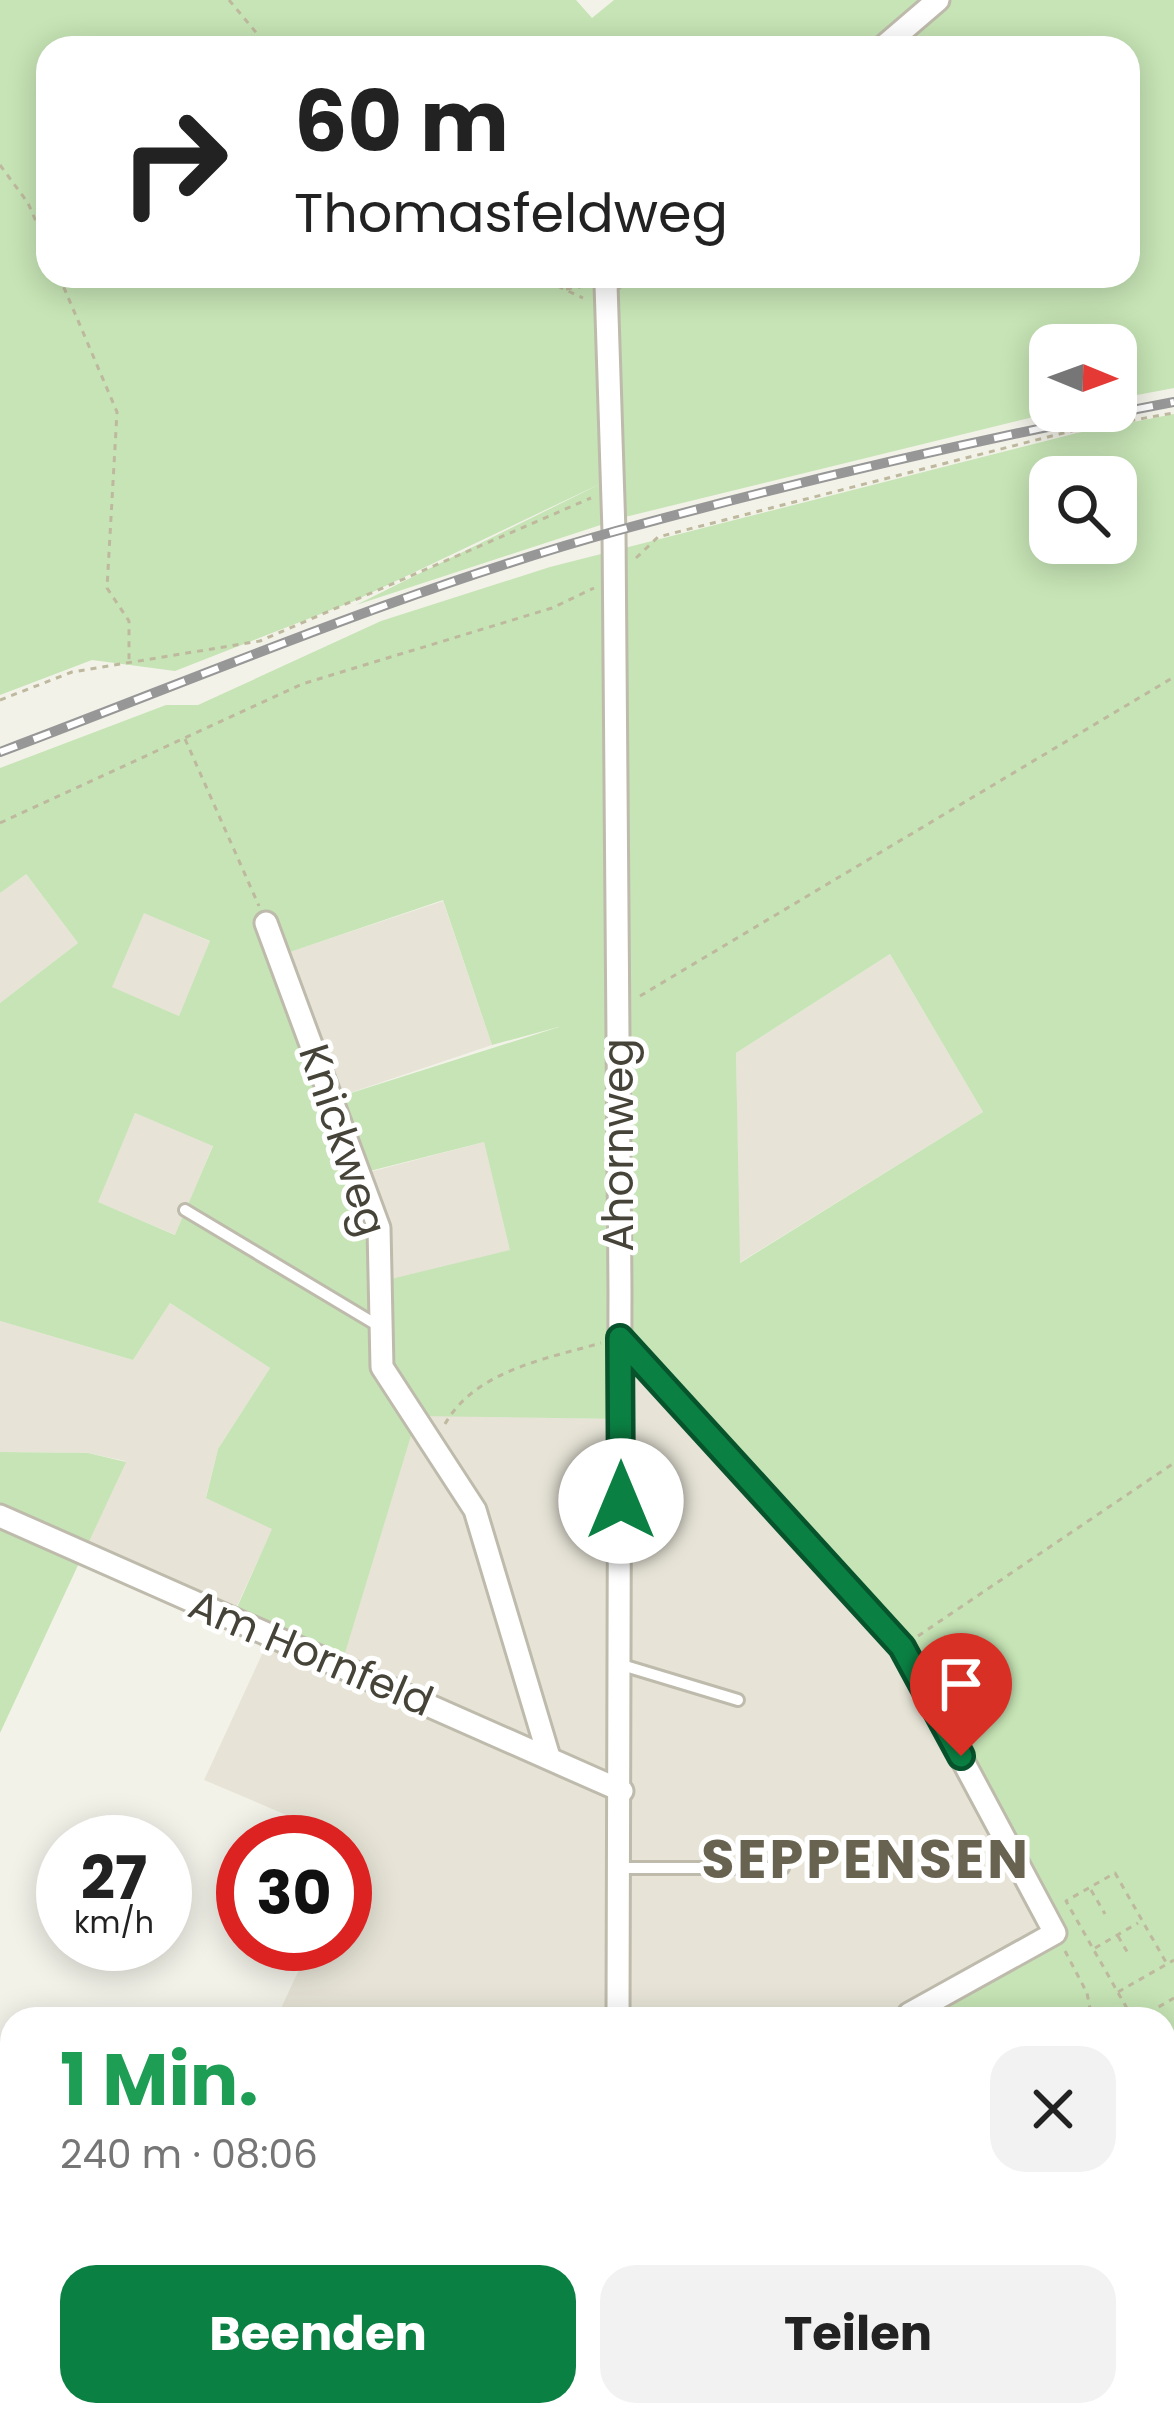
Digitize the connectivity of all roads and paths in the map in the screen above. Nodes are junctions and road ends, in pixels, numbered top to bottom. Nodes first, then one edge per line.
1 (229, 0) edge
2 (938, 0) edge
3 (259, 36) edge
4 (896, 36) edge
5 (0, 165) edge
6 (36, 221) edge
7 (65, 288) edge
8 (606, 288) edge
9 (1174, 412) edge
10 (612, 489) junction
11 (614, 578) junction
12 (592, 589) dead end
13 (129, 663) junction
14 (1174, 677) edge
15 (0, 700) edge
16 (184, 738) junction
17 (0, 823) edge
18 (266, 922) joint
19 (617, 1009) junction
20 (185, 1210) dead end
21 (377, 1325) junction
22 (620, 1338) junction
23 (435, 1441) junction
24 (1174, 1463) edge
25 (0, 1516) edge
26 (902, 1647) junction
27 (622, 1665) junction
28 (737, 1700) dead end
29 (549, 1757) junction
30 (622, 1791) junction
31 (621, 1868) junction
32 (783, 1868) dead end
33 (1090, 1888) junction
34 (1105, 1914) dead end
35 (1142, 1921) junction
36 (1055, 1934) junction
37 (1117, 1935) junction
38 (1093, 1949) junction
39 (1129, 1955) dead end
40 (1174, 1960) edge
41 (1166, 1964) junction
42 (1118, 1992) junction
43 (618, 2007) edge
44 (922, 2007) edge
45 (1090, 2007) edge
46 (1128, 2007) edge

1 - 3 path
2 - 4 street
5 - 6 path
7 - 13 path
8 - 10 street, Ahornweg
9 - 11 path
10 - 11 street, Ahornweg
10 - 13 path
11 - 19 street, Ahornweg
12 - 16 path
13 - 15 path
14 - 19 path
16 - 17 path
16 - 18 path
18 - 21 street, Knickweg
19 - 22 street, Ahornweg
20 - 21 lane
21 - 23 street, Knickweg
22 - 23 path
22 - 26 street
22 - 27 street, Ahornweg
23 - 29 street, Knickweg
24 - 26 path
25 - 29 street, Am Hornfeld
26 - 36 street
27 - 28 lane
27 - 30 street, Ahornweg
29 - 30 street, Am Hornfeld
30 - 31 street, Ahornweg
31 - 32 lane
31 - 43 street, Ahornweg
33 - 34 path
33 - 35 path
33 - 38 path
35 - 37 path
35 - 41 path
36 - 44 street
36 - 45 path
37 - 38 path
37 - 39 path
38 - 42 path
40 - 41 path
41 - 42 path
42 - 46 path

